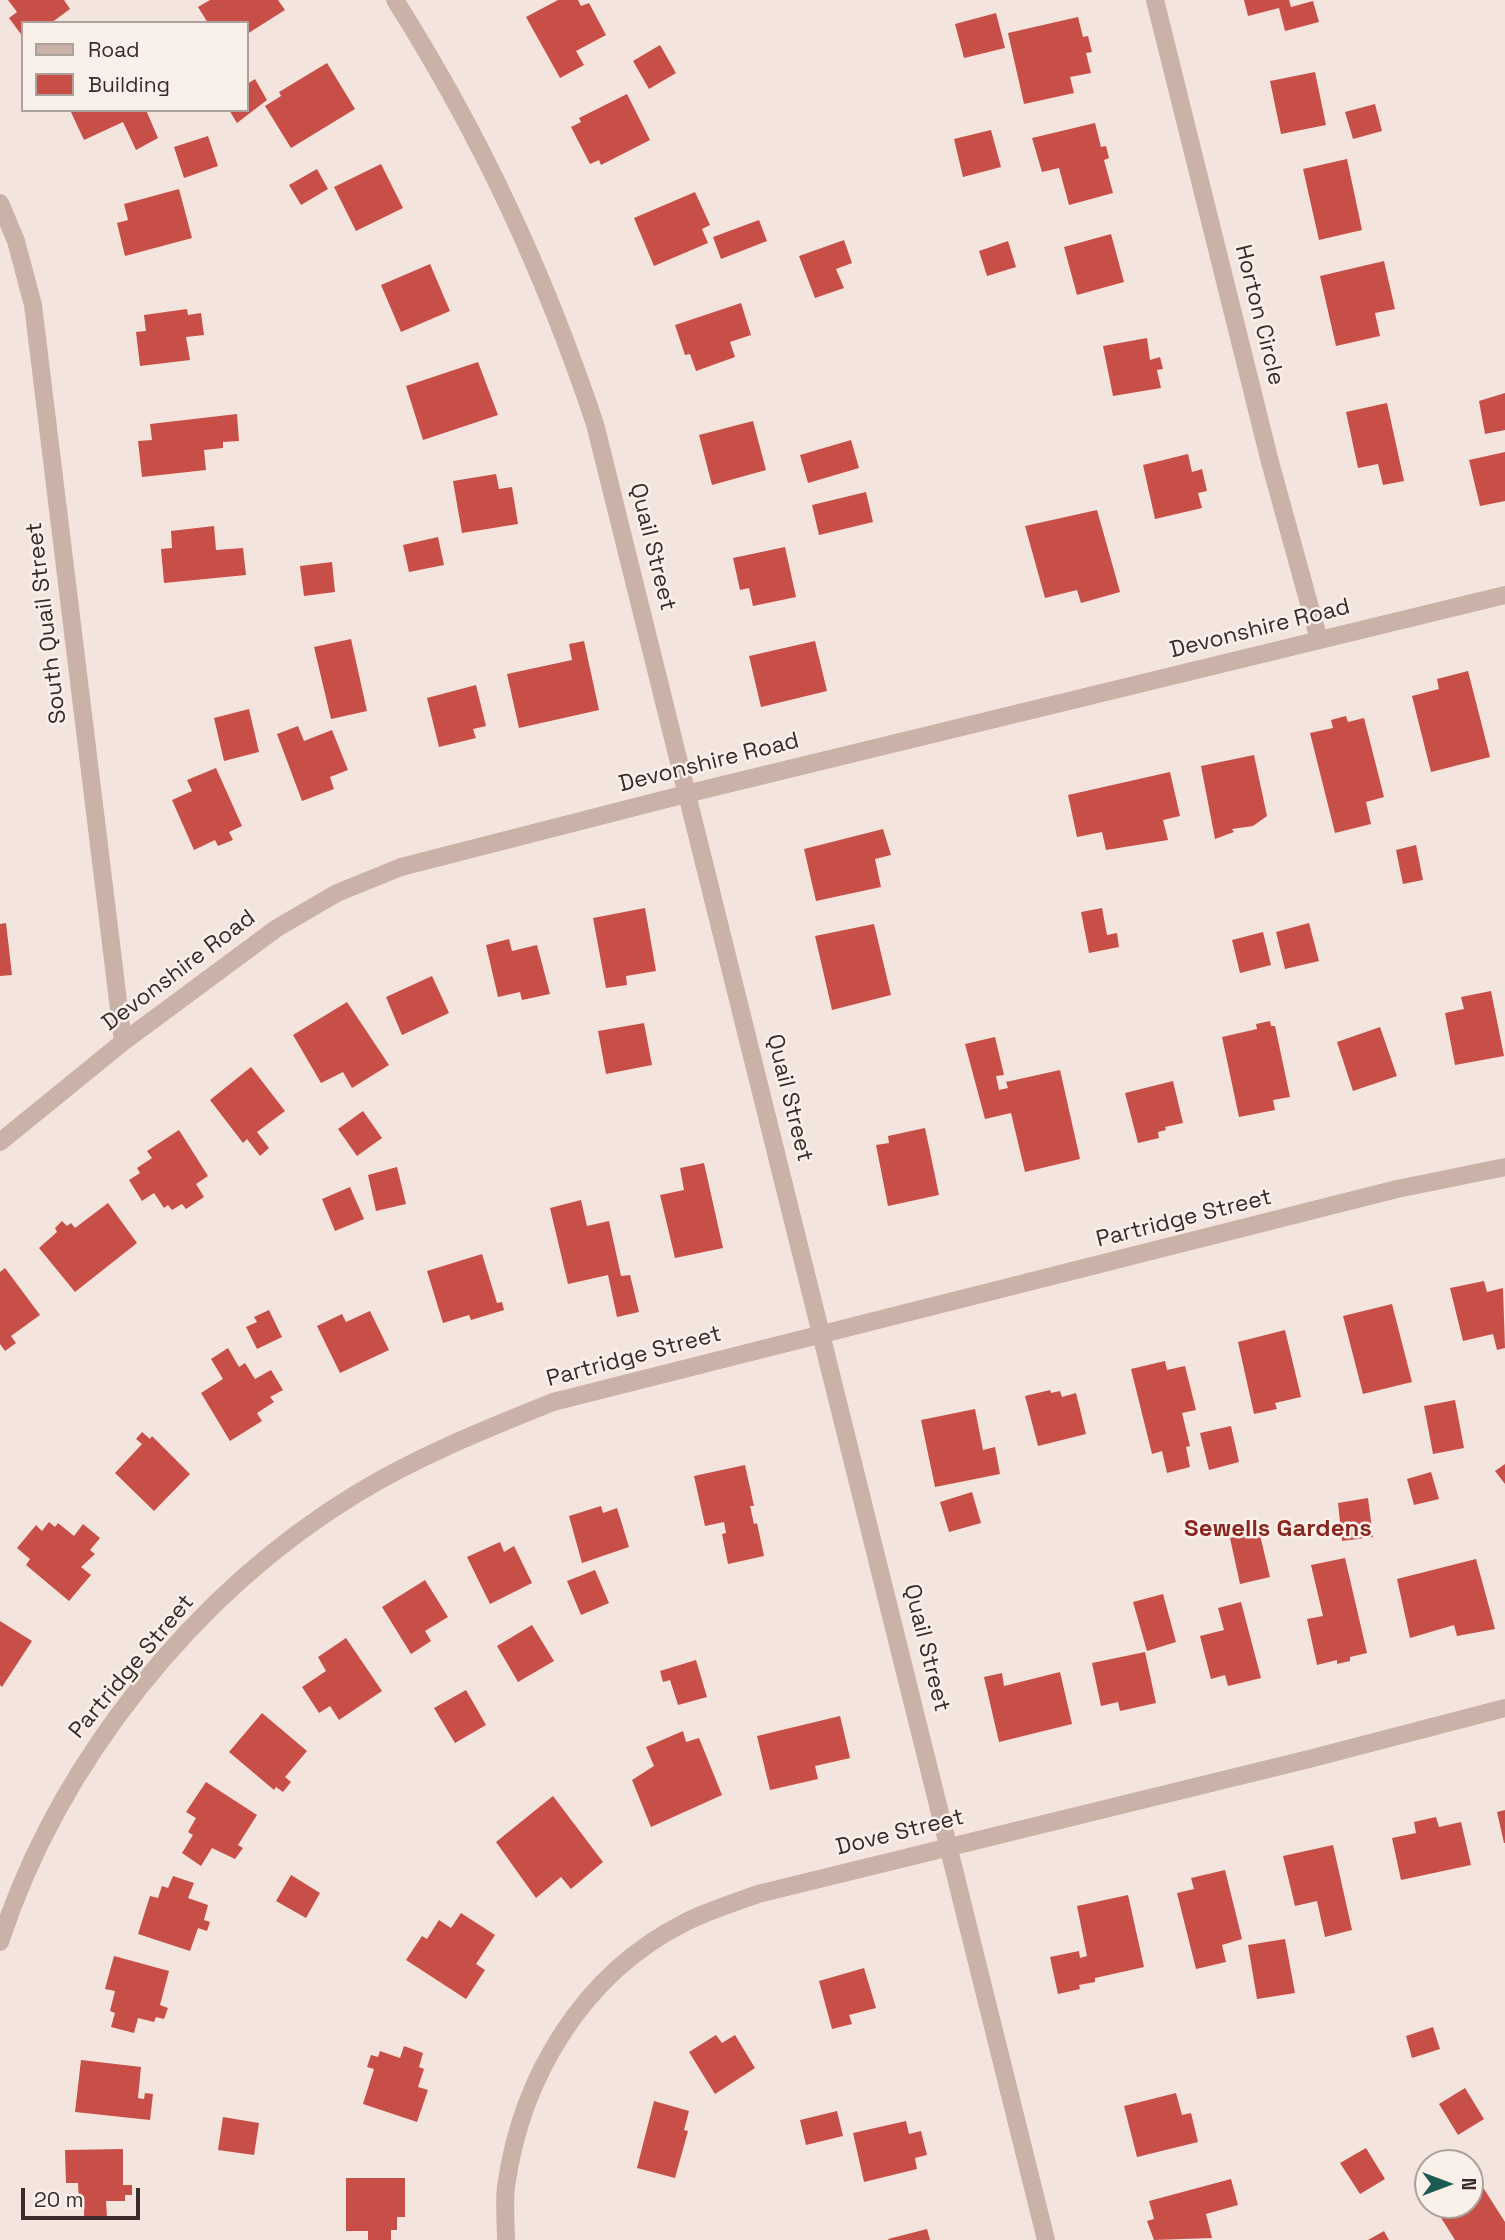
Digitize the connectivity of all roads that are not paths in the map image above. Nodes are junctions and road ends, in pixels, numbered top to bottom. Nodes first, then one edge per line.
1 (395, 0) edge
2 (1155, 0) edge
3 (0, 203) edge
4 (1505, 595) edge
5 (1319, 640) junction
6 (686, 794) junction
7 (123, 1042) junction
8 (0, 1142) edge
9 (1505, 1167) edge
10 (821, 1334) junction
11 (1505, 1708) edge
12 (951, 1846) junction
13 (0, 1942) edge
14 (506, 2240) edge
15 (1046, 2240) edge

1 - 6 street, Quail Street
2 - 5 street, Horton Circle
3 - 7 street, South Quail Street
4 - 5 street, Devonshire Road
5 - 6 street, Devonshire Road
6 - 7 street, Devonshire Road
6 - 10 street, Quail Street
7 - 8 street, Devonshire Road
9 - 10 street, Partridge Street
10 - 12 street, Quail Street
10 - 13 street, Partridge Street
11 - 12 street, Dove Street
12 - 14 street, Dove Street
12 - 15 street, Quail Street

